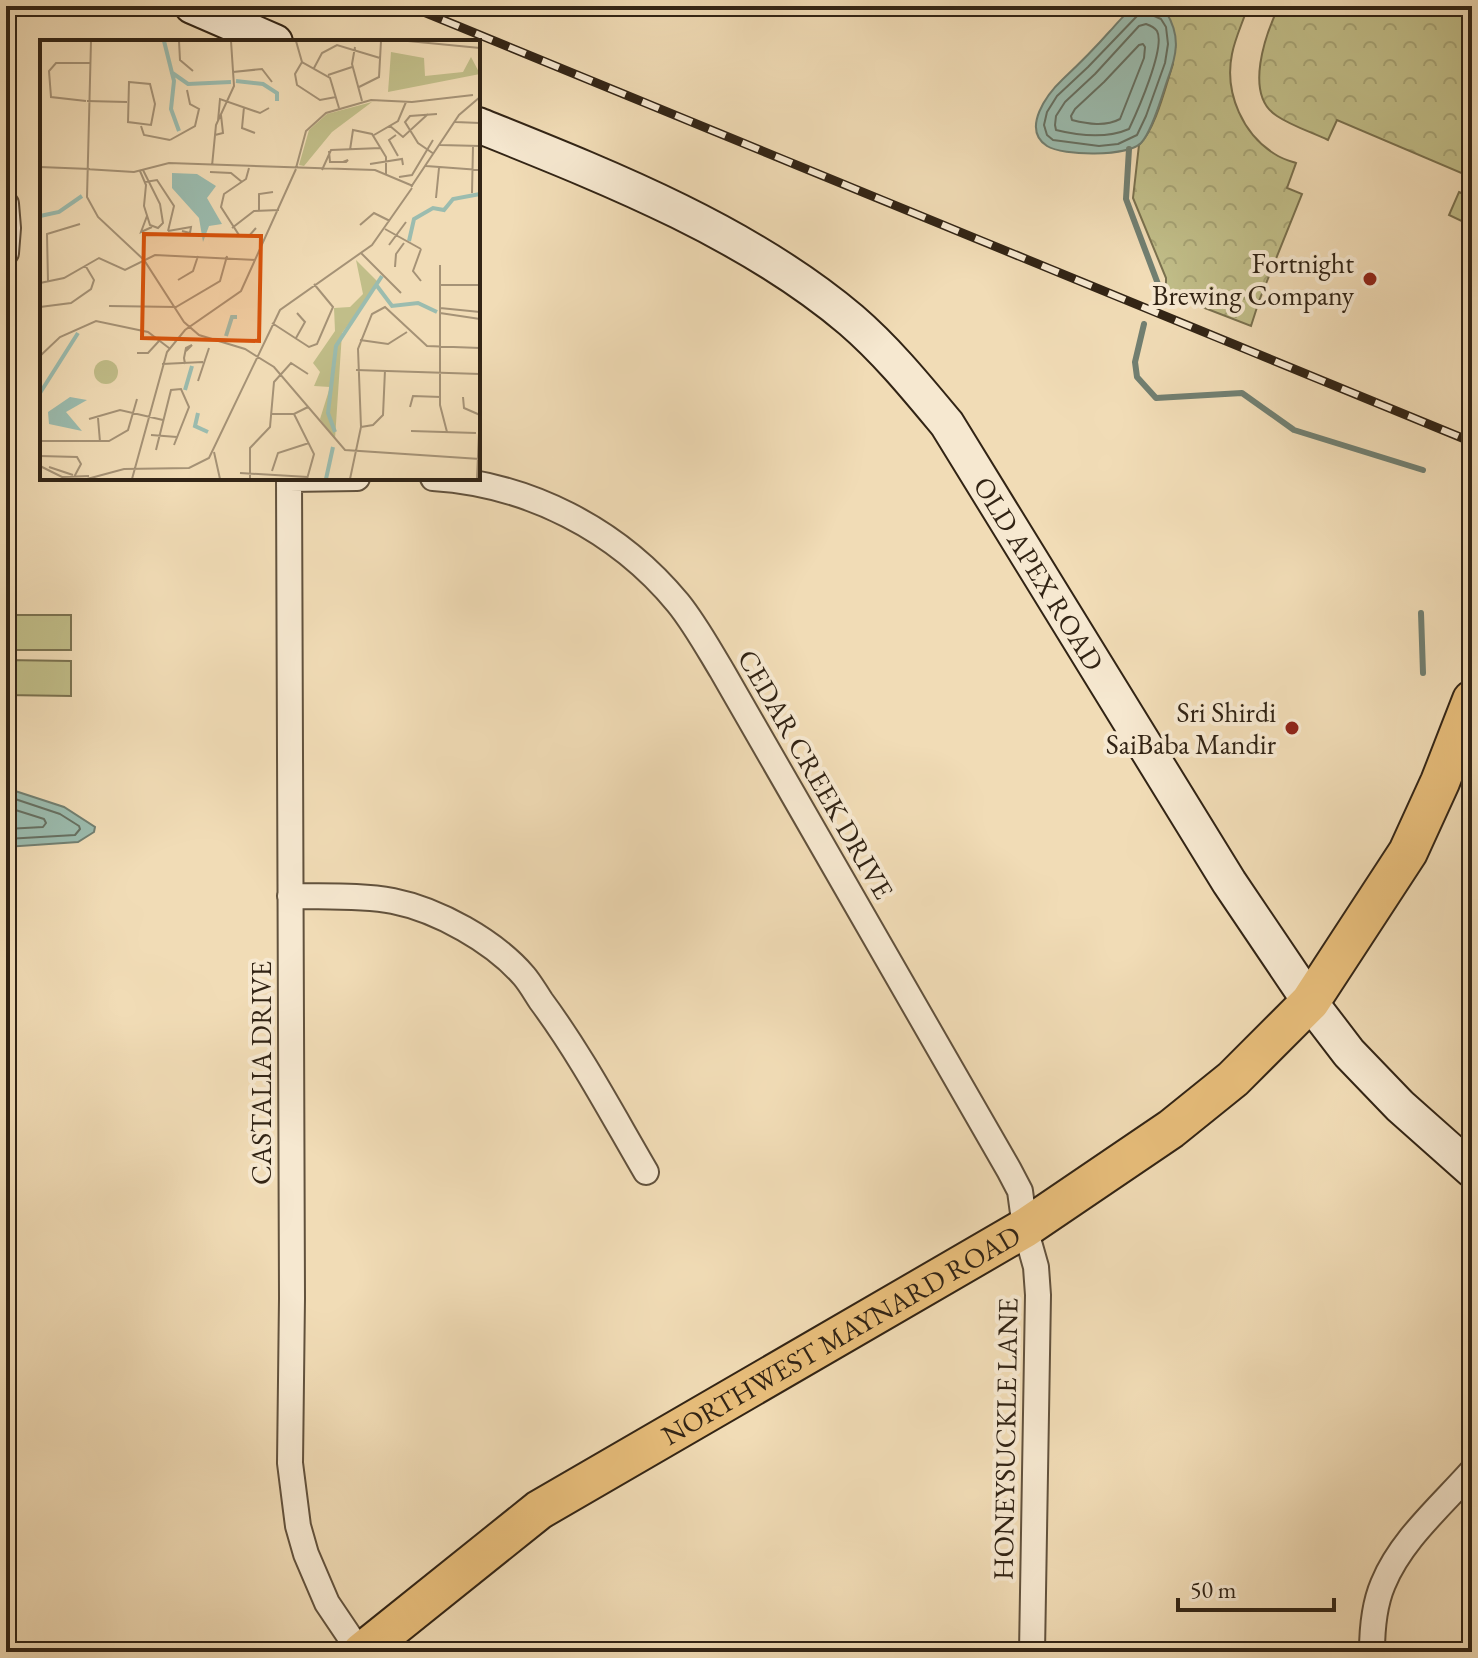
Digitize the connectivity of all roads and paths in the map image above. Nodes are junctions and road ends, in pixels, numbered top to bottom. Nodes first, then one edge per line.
1 (192, 6) edge
2 (270, 40) edge
3 (480, 126) edge
4 (6, 204) edge
5 (6, 253) edge
6 (289, 480) edge
7 (459, 480) edge
8 (1472, 700) edge
9 (290, 896) junction
10 (1310, 1002) junction
11 (1472, 1170) edge
12 (646, 1172) dead end
13 (1025, 1228) junction
14 (1472, 1471) edge
15 (361, 1652) edge
16 (1032, 1652) edge
17 (1372, 1652) edge

1 - 2 main road
3 - 10 main road, OLD APEX ROAD
4 - 5 street
6 - 9 street, CASTALIA DRIVE
7 - 13 street, CEDAR CREEK DRIVE
8 - 10 main road, NORTHWEST MAYNARD ROAD
9 - 12 street
9 - 15 street, CASTALIA DRIVE
10 - 11 main road, OLD APEX ROAD
10 - 13 main road, NORTHWEST MAYNARD ROAD
13 - 15 main road, NORTHWEST MAYNARD ROAD
13 - 16 street, HONEYSUCKLE LANE
14 - 17 street

